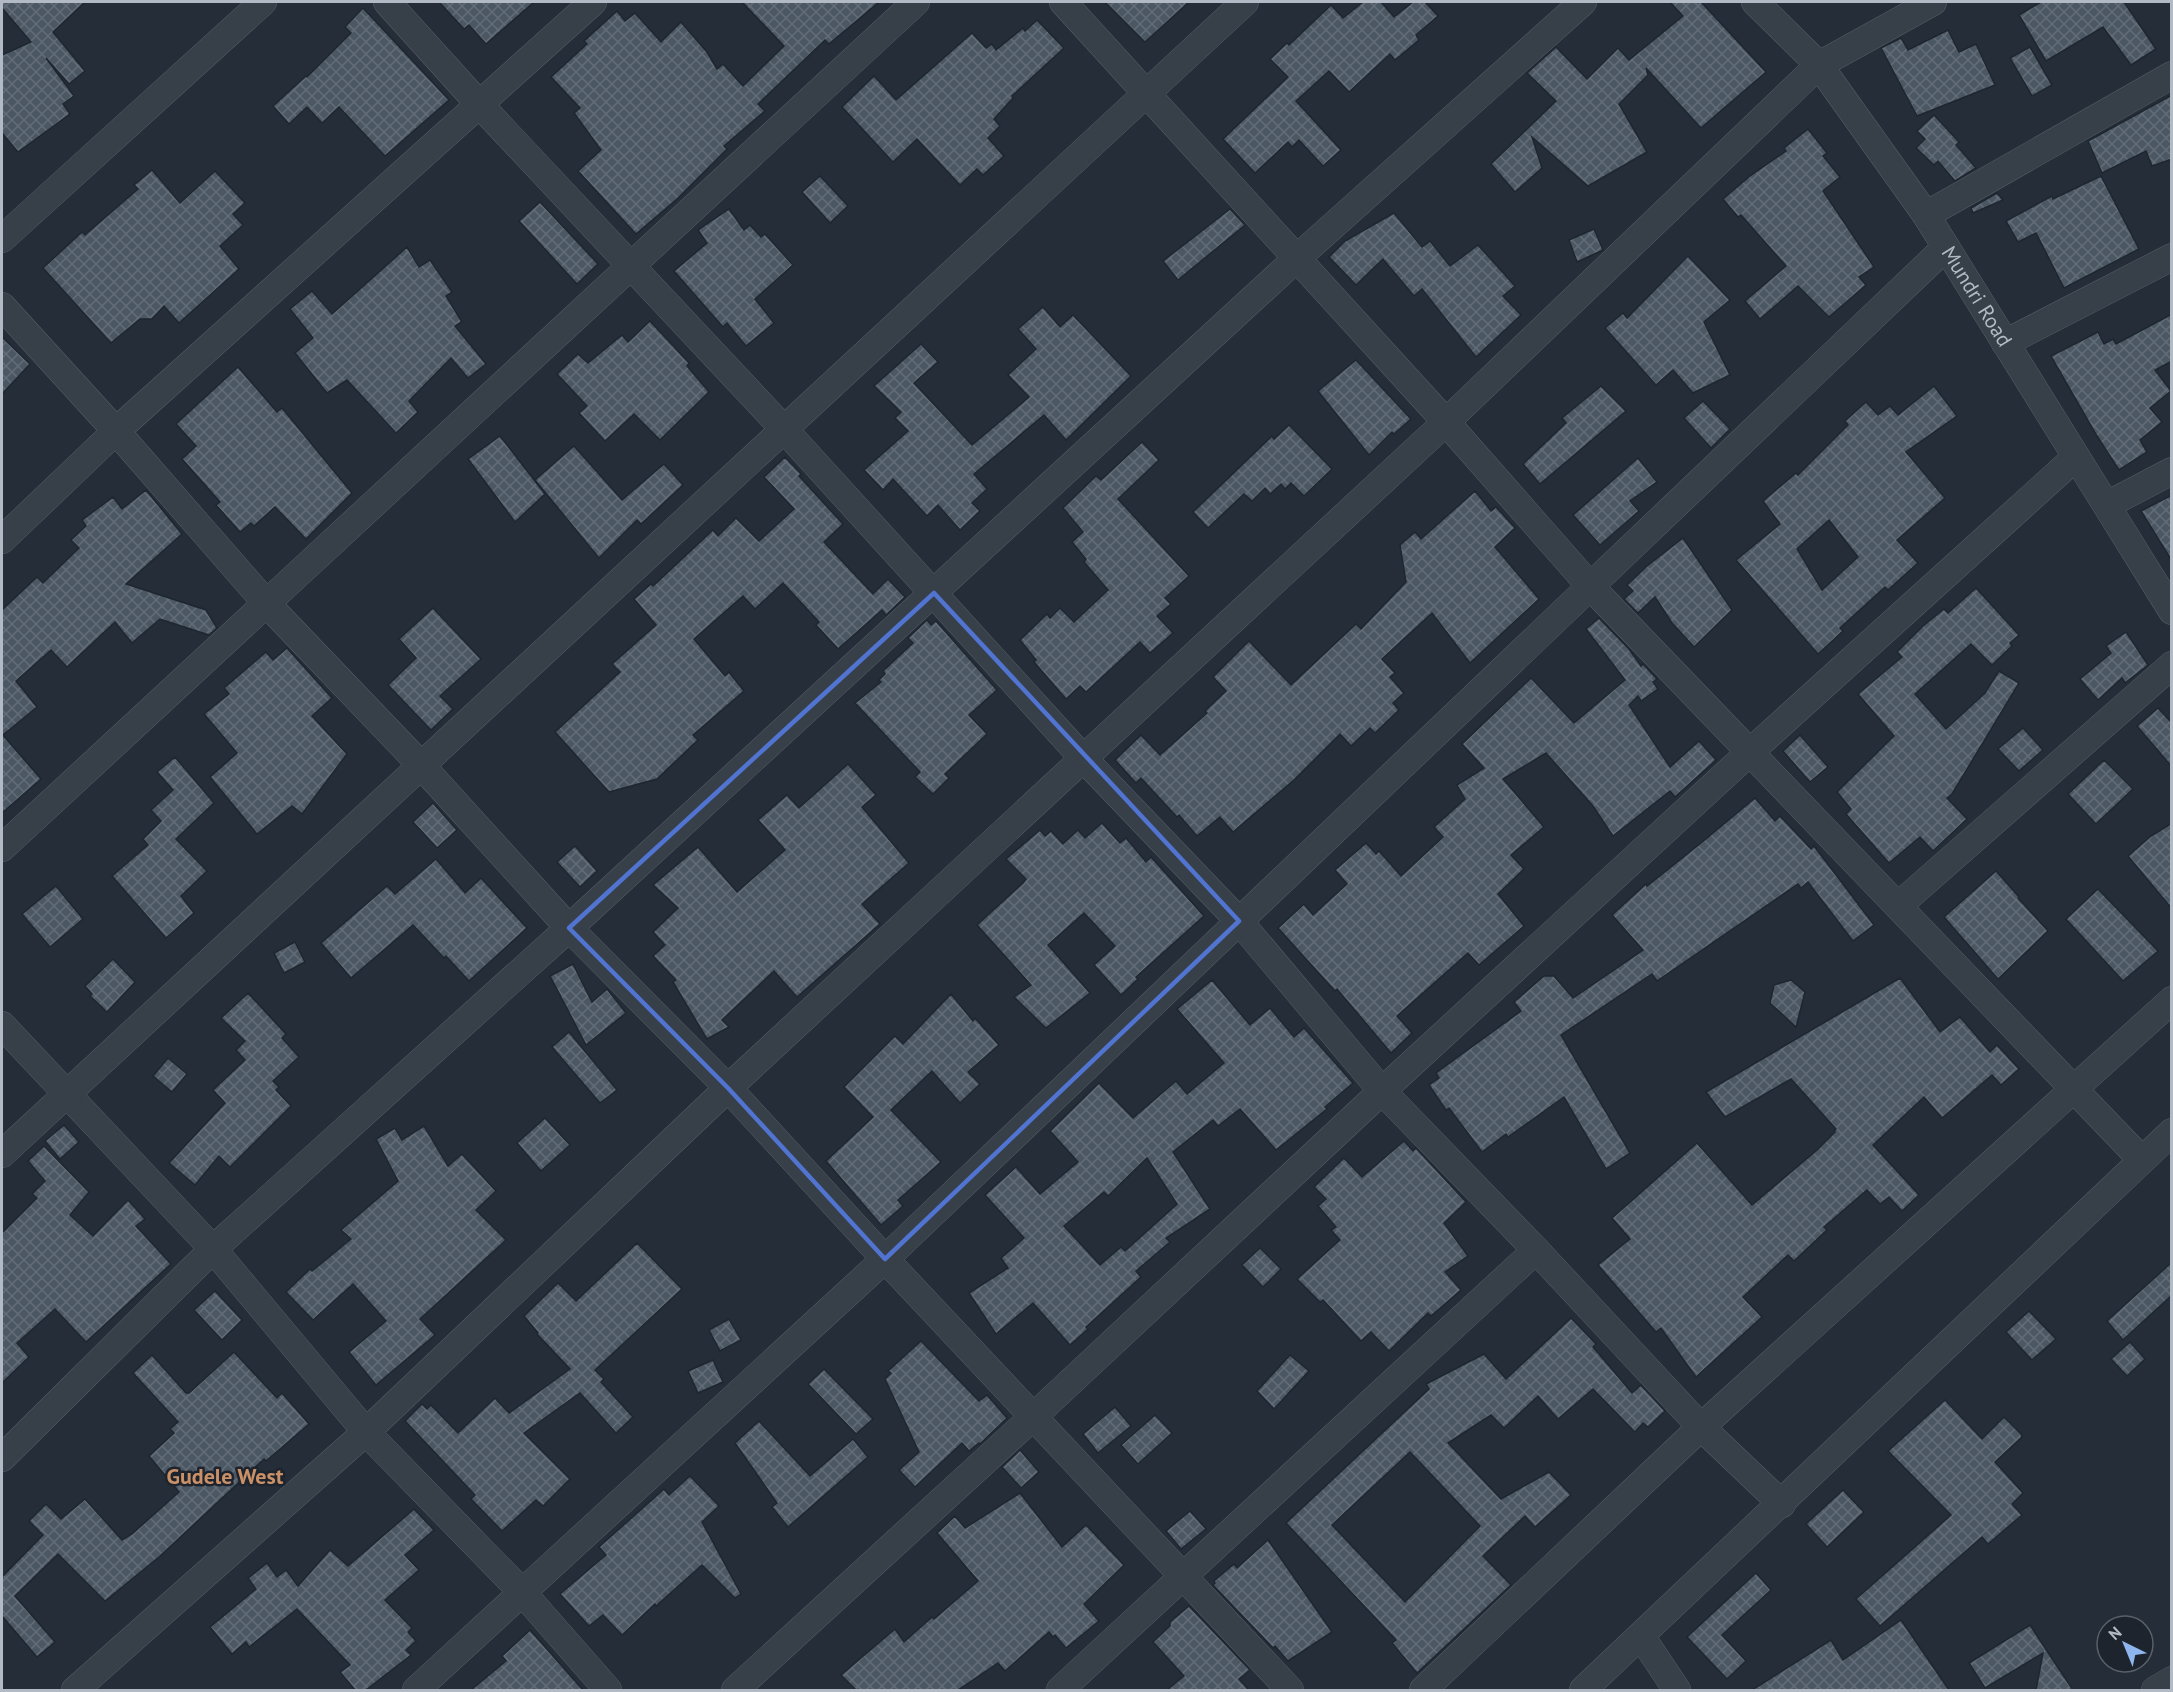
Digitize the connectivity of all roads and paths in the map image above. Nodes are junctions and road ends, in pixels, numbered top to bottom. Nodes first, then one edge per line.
1 (263, 2) edge
2 (387, 2) edge
3 (593, 2) edge
4 (916, 2) edge
5 (1062, 2) edge
6 (1245, 2) edge
7 (1583, 2) edge
8 (1755, 2) edge
9 (1933, 2) edge
10 (1819, 66) junction
11 (2172, 75) edge
12 (1148, 93) junction
13 (480, 105) junction
14 (1926, 215) junction
15 (2, 239) edge
16 (1946, 247) junction
17 (2172, 257) edge
18 (1297, 258) junction
19 (631, 264) junction
20 (2, 306) edge
21 (2005, 343) junction
22 (1446, 422) junction
23 (783, 428) junction
24 (116, 431) junction
25 (2076, 457) junction
26 (2172, 471) edge
27 (2107, 505) junction
28 (2, 540) edge
29 (1591, 587) junction
30 (934, 593) junction
31 (267, 604) junction
32 (2172, 611) edge
33 (2172, 666) edge
34 (1750, 752) junction
35 (1083, 758) junction
36 (420, 764) junction
37 (2, 848) edge
38 (1899, 905) junction
39 (1239, 921) junction
40 (569, 928) junction
41 (2172, 1000) edge
42 (2, 1025) edge
43 (728, 1088) junction
44 (2076, 1088) junction
45 (1382, 1091) junction
46 (66, 1093) junction
47 (2172, 1132) edge
48 (2, 1154) edge
49 (2142, 1159) junction
50 (213, 1249) junction
51 (1536, 1251) junction
52 (885, 1259) junction
53 (1034, 1416) junction
54 (1701, 1427) junction
55 (366, 1432) junction
56 (2, 1458) edge
57 (1782, 1504) junction
58 (1183, 1575) junction
59 (522, 1592) junction
60 (1641, 1636) junction
61 (2172, 1680) edge
62 (75, 1690) edge
63 (416, 1690) edge
64 (608, 1690) edge
65 (735, 1690) edge
66 (1060, 1690) edge
67 (1290, 1690) edge
68 (1424, 1690) edge
69 (1583, 1690) edge
70 (1677, 1690) edge
71 (2155, 1690) edge

1 - 15 street
2 - 13 street
3 - 13 street
4 - 19 street
5 - 12 street
6 - 12 street
7 - 18 street
8 - 10 street, Mundri Road
9 - 10 street
10 - 14 street, Mundri Road
10 - 22 street
11 - 14 street
12 - 18 street
12 - 23 street
13 - 19 street
13 - 24 street
14 - 16 street, Mundri Road
16 - 21 street, Mundri Road
16 - 29 street
17 - 21 street
18 - 22 street
18 - 30 street
19 - 23 street
19 - 31 street
20 - 24 street
21 - 25 street, Mundri Road
22 - 29 street
22 - 35 street
23 - 30 street
23 - 36 street
24 - 28 street
24 - 31 street
25 - 27 street, Mundri Road
25 - 34 street
26 - 27 street
27 - 32 street, Mundri Road
29 - 34 street
29 - 39 street
30 - 35 street
30 - 40 street
31 - 36 street
31 - 37 street
33 - 38 street
34 - 38 street
34 - 45 street
35 - 39 street
35 - 43 street
36 - 40 street
36 - 46 street
38 - 44 street
39 - 45 street
39 - 52 street
40 - 43 street
40 - 50 street
41 - 44 street
42 - 46 street
43 - 52 street
43 - 55 street
44 - 49 street
44 - 54 street
45 - 51 street
45 - 53 street
46 - 48 street
46 - 50 street
47 - 49 street
49 - 57 street
50 - 55 street
50 - 56 street
51 - 54 street
51 - 58 street
52 - 53 street
52 - 59 street
53 - 58 street
53 - 65 street
54 - 57 street
54 - 68 street
55 - 59 street
55 - 62 street
57 - 60 street
58 - 66 street
58 - 67 street
59 - 63 street
59 - 64 street
60 - 69 street
60 - 70 street
61 - 71 street

